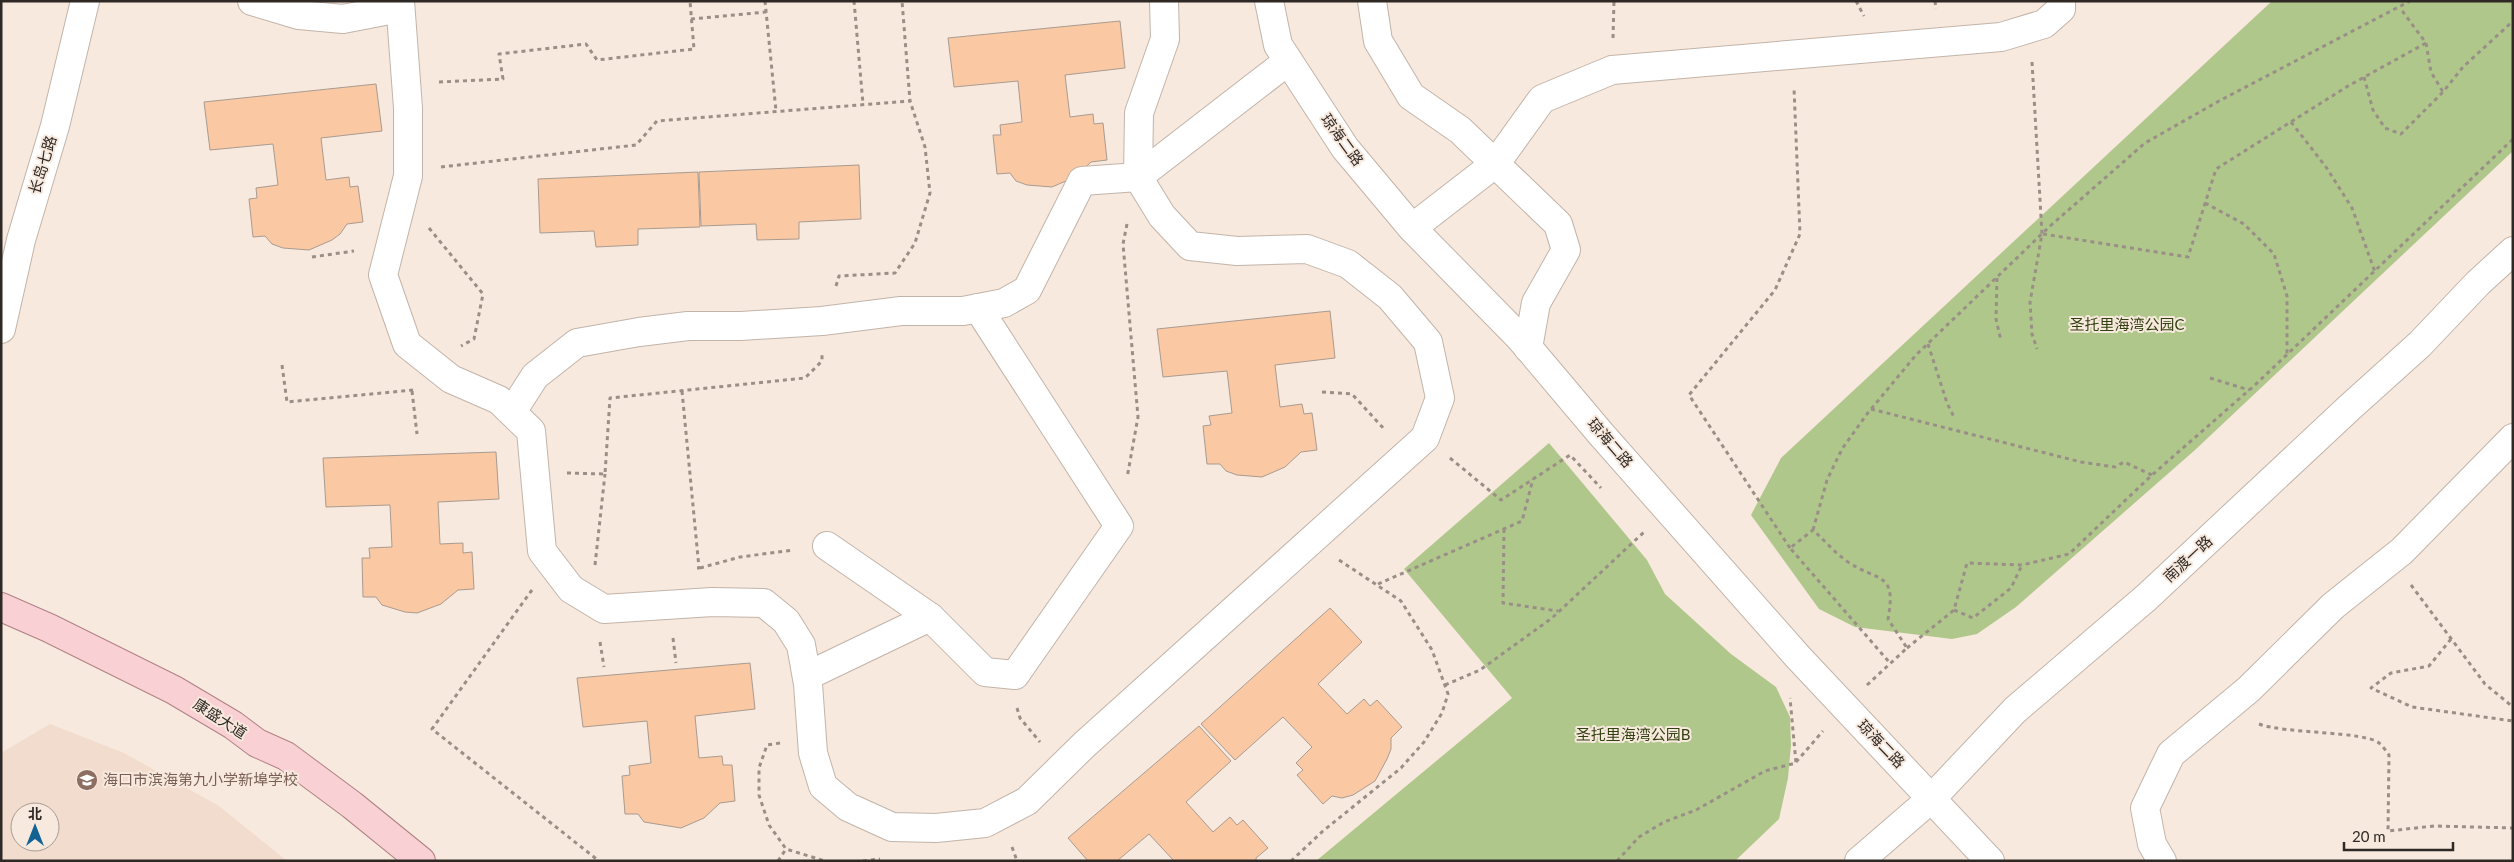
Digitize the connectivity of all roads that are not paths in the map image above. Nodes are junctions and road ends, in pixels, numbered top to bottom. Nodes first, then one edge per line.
1 (85, 1) edge
2 (252, 1) edge
3 (1164, 1) edge
4 (1269, 1) edge
5 (1372, 1) edge
6 (2061, 1) edge
7 (400, 5) edge
8 (1288, 61) junction
9 (1496, 163) junction
10 (1138, 177) junction
11 (1412, 228) junction
12 (2513, 251) edge
13 (978, 308) junction
14 (1, 328) edge
15 (1528, 348) junction
16 (512, 412) junction
17 (2513, 438) edge
18 (827, 546) road end
19 (1, 607) edge
20 (930, 617) junction
21 (807, 676) junction
22 (1932, 798) junction
23 (421, 861) edge
24 (1859, 861) edge
25 (1990, 861) edge
26 (2162, 861) edge

1 - 14 street, 长岛七路
2 - 7 street
3 - 10 street
4 - 8 street, 琼海二路
5 - 9 street
6 - 9 street
7 - 16 street
8 - 10 street
8 - 11 street, 琼海二路
9 - 11 street
9 - 15 street
10 - 13 street
10 - 21 street
11 - 15 street, 琼海二路
12 - 22 street, 南渡一路
13 - 16 street
13 - 20 street
15 - 22 street, 琼海二路
16 - 21 street
17 - 26 street
18 - 20 street
19 - 23 main road, 康盛大道
20 - 21 street
22 - 24 street, 南渡一路
22 - 25 street, 琼海二路

